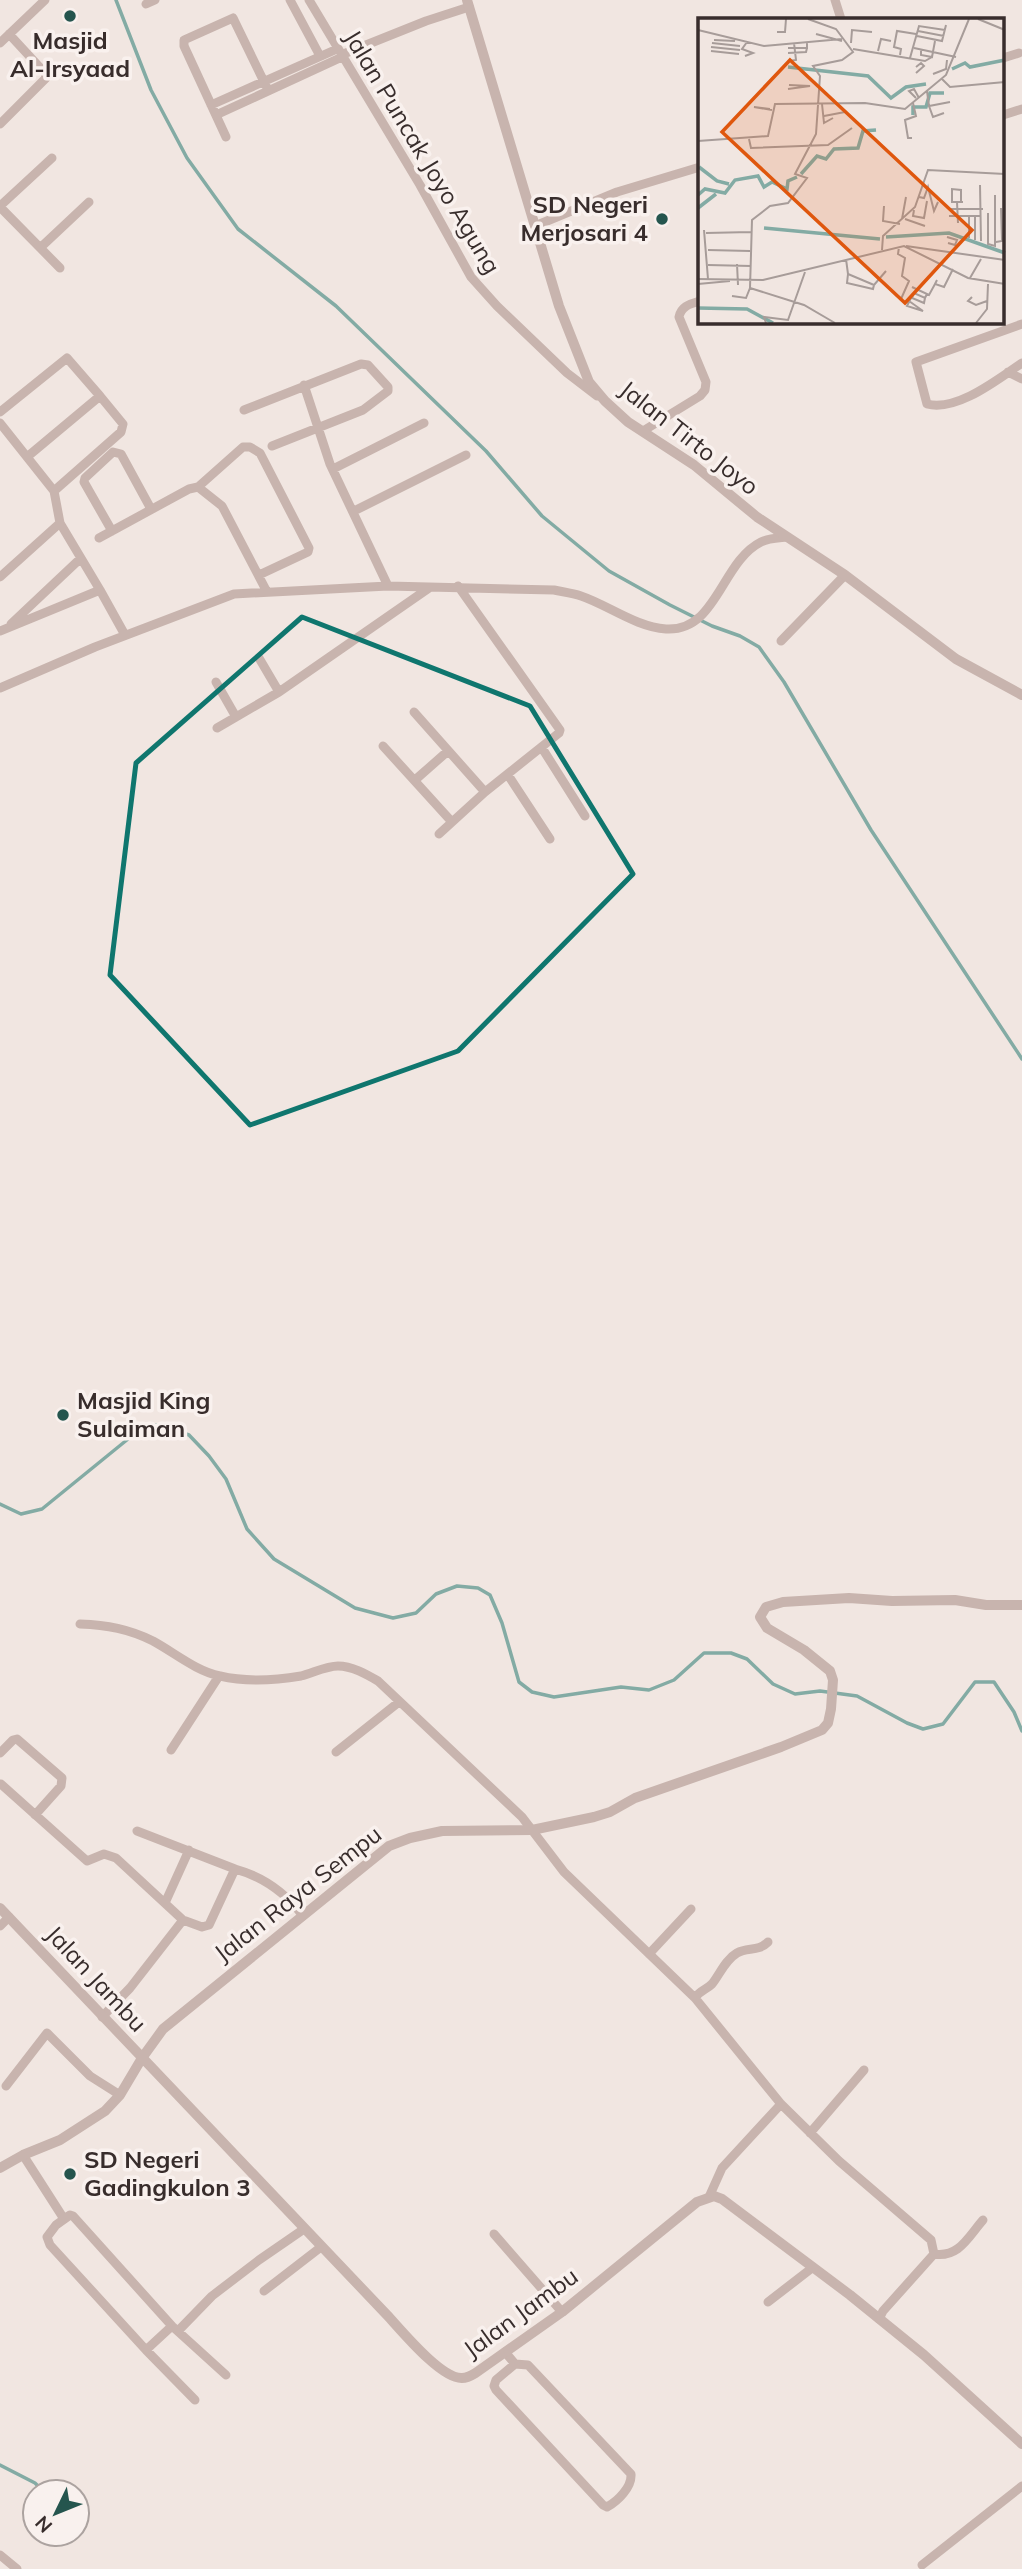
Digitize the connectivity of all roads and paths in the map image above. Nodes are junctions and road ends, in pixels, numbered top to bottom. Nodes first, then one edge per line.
1 (44, 0) edge
2 (290, 0) edge
3 (309, 0) edge
4 (835, 0) edge
5 (468, 4) edge
6 (841, 18) edge
7 (9, 34) junction
8 (0, 43) edge
9 (340, 53) junction
10 (1019, 53) dead end
11 (320, 56) junction
12 (1004, 58) edge
13 (266, 86) junction
14 (211, 105) junction
15 (1022, 109) edge
16 (216, 115) junction
17 (1004, 115) edge
18 (0, 124) edge
19 (226, 137) dead end
20 (52, 158) dead end
21 (698, 168) edge
22 (89, 202) dead end
23 (0, 206) edge
24 (535, 226) junction
25 (40, 248) junction
26 (60, 268) dead end
27 (698, 302) edge
28 (1022, 324) edge
29 (1022, 363) edge
30 (1008, 372) junction
31 (1022, 379) edge
32 (303, 385) junction
33 (100, 396) junction
34 (605, 401) junction
35 (244, 410) dead end
36 (0, 412) edge
37 (0, 423) edge
38 (424, 424) dead end
39 (318, 428) junction
40 (643, 432) junction
41 (272, 446) dead end
42 (466, 455) dead end
43 (27, 457) junction
44 (333, 469) junction
45 (198, 487) junction
46 (54, 491) junction
47 (152, 509) junction
48 (354, 511) junction
49 (60, 523) junction
50 (112, 531) junction
51 (787, 537) junction
52 (99, 538) dead end
53 (81, 558) junction
54 (259, 575) junction
55 (845, 575) junction
56 (0, 578) edge
57 (388, 586) junction
58 (458, 586) junction
59 (429, 588) junction
60 (100, 590) junction
61 (266, 590) junction
62 (3, 630) edge
63 (125, 635) junction
64 (781, 641) dead end
65 (259, 658) dead end
66 (216, 682) dead end
67 (0, 688) edge
68 (279, 692) junction
69 (1022, 695) edge
70 (414, 712) dead end
71 (236, 717) junction
72 (217, 728) dead end
73 (383, 746) dead end
74 (542, 748) junction
75 (448, 751) junction
76 (508, 775) junction
77 (415, 780) junction
78 (485, 792) junction
79 (585, 816) dead end
80 (452, 822) junction
81 (439, 834) dead end
82 (550, 839) dead end
83 (1022, 1605) edge
84 (80, 1624) dead end
85 (219, 1676) junction
86 (399, 1702) junction
87 (170, 1750) dead end
88 (336, 1752) dead end
89 (0, 1754) edge
90 (1, 1784) edge
91 (35, 1815) junction
92 (532, 1829) junction
93 (137, 1830) dead end
94 (189, 1850) junction
95 (235, 1869) junction
96 (165, 1903) junction
97 (0, 1908) edge
98 (691, 1909) dead end
99 (303, 1916) junction
100 (9, 1917) junction
101 (183, 1920) junction
102 (0, 1926) edge
103 (768, 1942) dead end
104 (649, 1954) junction
105 (695, 1998) junction
106 (103, 2017) junction
107 (142, 2058) junction
108 (864, 2070) dead end
109 (6, 2086) dead end
110 (120, 2095) junction
111 (781, 2104) junction
112 (810, 2133) junction
113 (23, 2155) junction
114 (0, 2168) edge
115 (709, 2197) junction
116 (64, 2219) junction
117 (983, 2220) dead end
118 (304, 2229) junction
119 (494, 2234) dead end
120 (321, 2246) junction
121 (934, 2254) junction
122 (812, 2268) junction
123 (264, 2291) dead end
124 (768, 2302) dead end
125 (562, 2312) junction
126 (879, 2319) junction
127 (175, 2328) junction
128 (146, 2350) junction
129 (505, 2352) junction
130 (515, 2364) junction
131 (226, 2375) dead end
132 (195, 2400) dead end
133 (1022, 2444) edge
134 (1022, 2486) edge
135 (0, 2555) edge
136 (922, 2565) dead end
137 (17, 2569) edge

1 - 7 street
2 - 11 street
3 - 9 street, Jalan Puncak Joyo Agung
4 - 6 street
5 - 9 street
5 - 24 street, Jalan Tirto Joyo
7 - 8 street
7 - 18 street
9 - 11 street
9 - 13 street
9 - 34 street, Jalan Puncak Joyo Agung
10 - 12 street
11 - 13 street
13 - 14 street
13 - 14 street
13 - 16 street
14 - 16 street
15 - 17 street
16 - 19 street
20 - 23 street
21 - 24 street
22 - 25 street
23 - 25 street
24 - 34 street, Jalan Tirto Joyo
25 - 26 street
27 - 40 street
28 - 30 street
29 - 30 street
30 - 31 street
32 - 35 street
32 - 39 street
32 - 39 street
33 - 36 street
33 - 43 street
33 - 46 street
34 - 40 street, Jalan Tirto Joyo
37 - 43 street
38 - 44 street
39 - 41 street
39 - 44 street
40 - 51 street, Jalan Tirto Joyo
42 - 48 street
43 - 46 street
44 - 48 street
45 - 47 street
45 - 54 street
45 - 54 street
46 - 49 street
47 - 50 street
47 - 50 street
48 - 57 street
49 - 53 street
49 - 56 street
50 - 52 street
51 - 55 street, Jalan Tirto Joyo
51 - 58 street
53 - 60 street
53 - 62 street
54 - 61 street
55 - 64 street
55 - 69 street, Jalan Tirto Joyo
57 - 59 street
57 - 61 street
58 - 59 street
58 - 74 street
59 - 68 street
60 - 62 street
60 - 63 street
61 - 63 street
63 - 67 street
65 - 68 street
66 - 71 street
68 - 71 street
70 - 75 street
71 - 72 street
73 - 77 street
74 - 76 street
74 - 79 street
75 - 77 street
75 - 78 street
76 - 78 street
76 - 82 street
77 - 80 street
78 - 80 street
80 - 81 street
83 - 92 street, Jalan Raya Sempu
84 - 85 street
85 - 86 street
85 - 87 street
86 - 88 street
86 - 92 street
89 - 91 street
90 - 91 street
91 - 96 street
92 - 99 street, Jalan Raya Sempu
92 - 104 street
93 - 94 street
94 - 95 street
94 - 96 street
95 - 99 street
95 - 101 street
96 - 101 street
97 - 100 street, Jalan Jambu
98 - 104 street
99 - 107 street, Jalan Raya Sempu
100 - 102 street
100 - 106 street, Jalan Jambu
101 - 106 street
103 - 105 street
104 - 105 street
105 - 111 street
106 - 107 street, Jalan Jambu
107 - 110 street, Jalan Raya Sempu
107 - 118 street, Jalan Jambu
108 - 112 street
109 - 110 street
110 - 113 street, Jalan Raya Sempu
111 - 112 street
111 - 115 street
112 - 121 street
113 - 114 street, Jalan Raya Sempu
113 - 116 street
115 - 122 street
115 - 125 street, Jalan Jambu
116 - 127 street
116 - 128 street
117 - 121 street
118 - 120 street, Jalan Jambu
118 - 127 street
119 - 125 street
120 - 123 street
120 - 129 street, Jalan Jambu
121 - 126 street
122 - 124 street
122 - 126 street
125 - 129 street, Jalan Jambu
126 - 133 street
127 - 128 street
127 - 131 street
128 - 132 street
129 - 130 street
130 - 130 street
134 - 136 street
135 - 137 street

